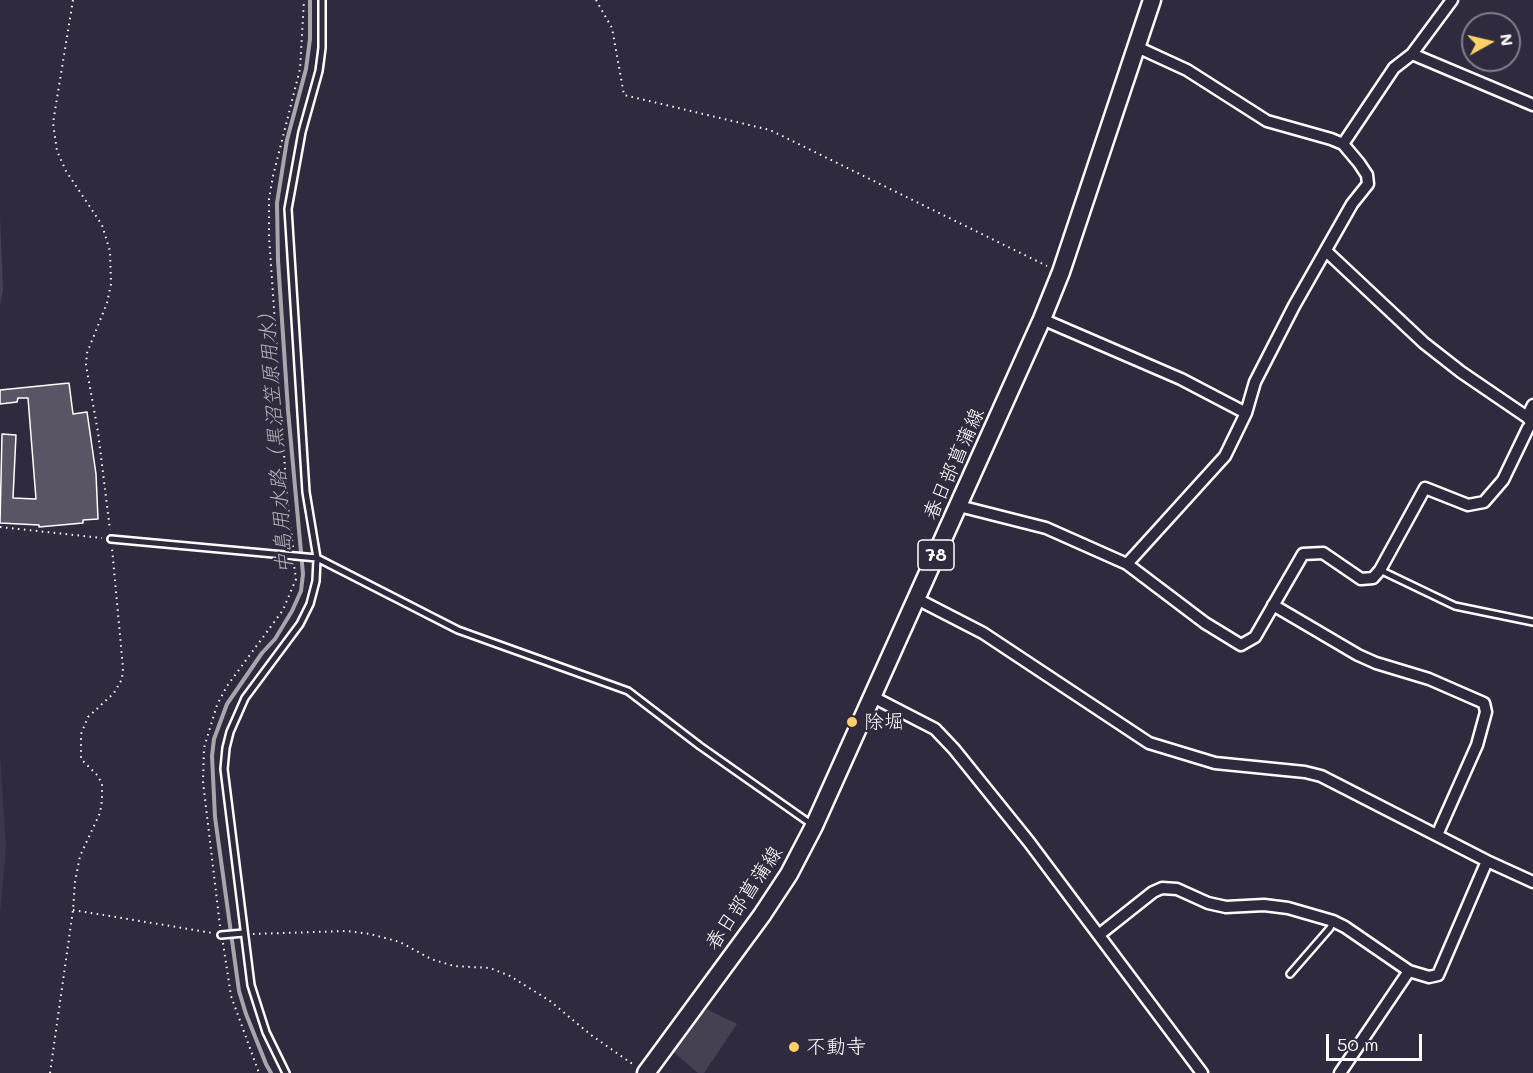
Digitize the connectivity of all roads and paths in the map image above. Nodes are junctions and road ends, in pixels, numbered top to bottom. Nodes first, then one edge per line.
1 (73, 0) edge
2 (322, 0) edge
3 (596, 0) edge
4 (1152, 0) edge
5 (1452, 0) edge
6 (1137, 48) junction
7 (1412, 54) junction
8 (1533, 105) edge
9 (1343, 144) junction
10 (1326, 251) junction
11 (1060, 272) junction
12 (1042, 319) junction
13 (1533, 405) edge
14 (1246, 412) junction
15 (1531, 422) edge
16 (959, 506) junction
17 (0, 527) edge
18 (111, 539) junction
19 (314, 558) junction
20 (1127, 564) junction
21 (1380, 570) junction
22 (917, 599) junction
23 (1273, 605) junction
24 (1533, 622) edge
25 (873, 697) junction
26 (814, 826) junction
27 (1437, 835) junction
28 (1487, 861) junction
29 (1533, 882) edge
30 (73, 910) junction
31 (1334, 921) junction
32 (241, 933) junction
33 (1100, 934) junction
34 (223, 935) joint
35 (1409, 971) junction
36 (1290, 974) dead end
37 (50, 1073) edge
38 (286, 1073) edge
39 (646, 1073) edge
40 (1202, 1073) edge
41 (1340, 1073) edge

1 - 18 path
2 - 19 lane
3 - 11 path
4 - 6 main road, 春日部菖蒲線 / 78
5 - 7 street
6 - 9 street
6 - 11 main road, 春日部菖蒲線 / 78
7 - 8 street
7 - 9 street
9 - 10 street
10 - 14 street
10 - 15 street
11 - 12 main road, 春日部菖蒲線 / 78
12 - 14 street
12 - 16 main road, 春日部菖蒲線 / 78
13 - 15 street
14 - 20 street
15 - 21 street
16 - 20 street
16 - 22 main road, 春日部菖蒲線 / 78
17 - 18 path
18 - 19 lane
18 - 30 path
19 - 26 lane
19 - 32 lane
20 - 23 street
21 - 23 street
21 - 24 lane
22 - 25 main road, 春日部菖蒲線 / 78
22 - 27 street
23 - 27 street
25 - 26 main road, 春日部菖蒲線 / 78
25 - 33 street
26 - 39 main road, 春日部菖蒲線 / 78
27 - 28 street
28 - 29 street
28 - 35 street
30 - 34 path
30 - 37 path
31 - 33 street
31 - 35 street
31 - 36 lane
32 - 34 lane
32 - 38 lane
32 - 39 path
33 - 40 street
35 - 41 street

